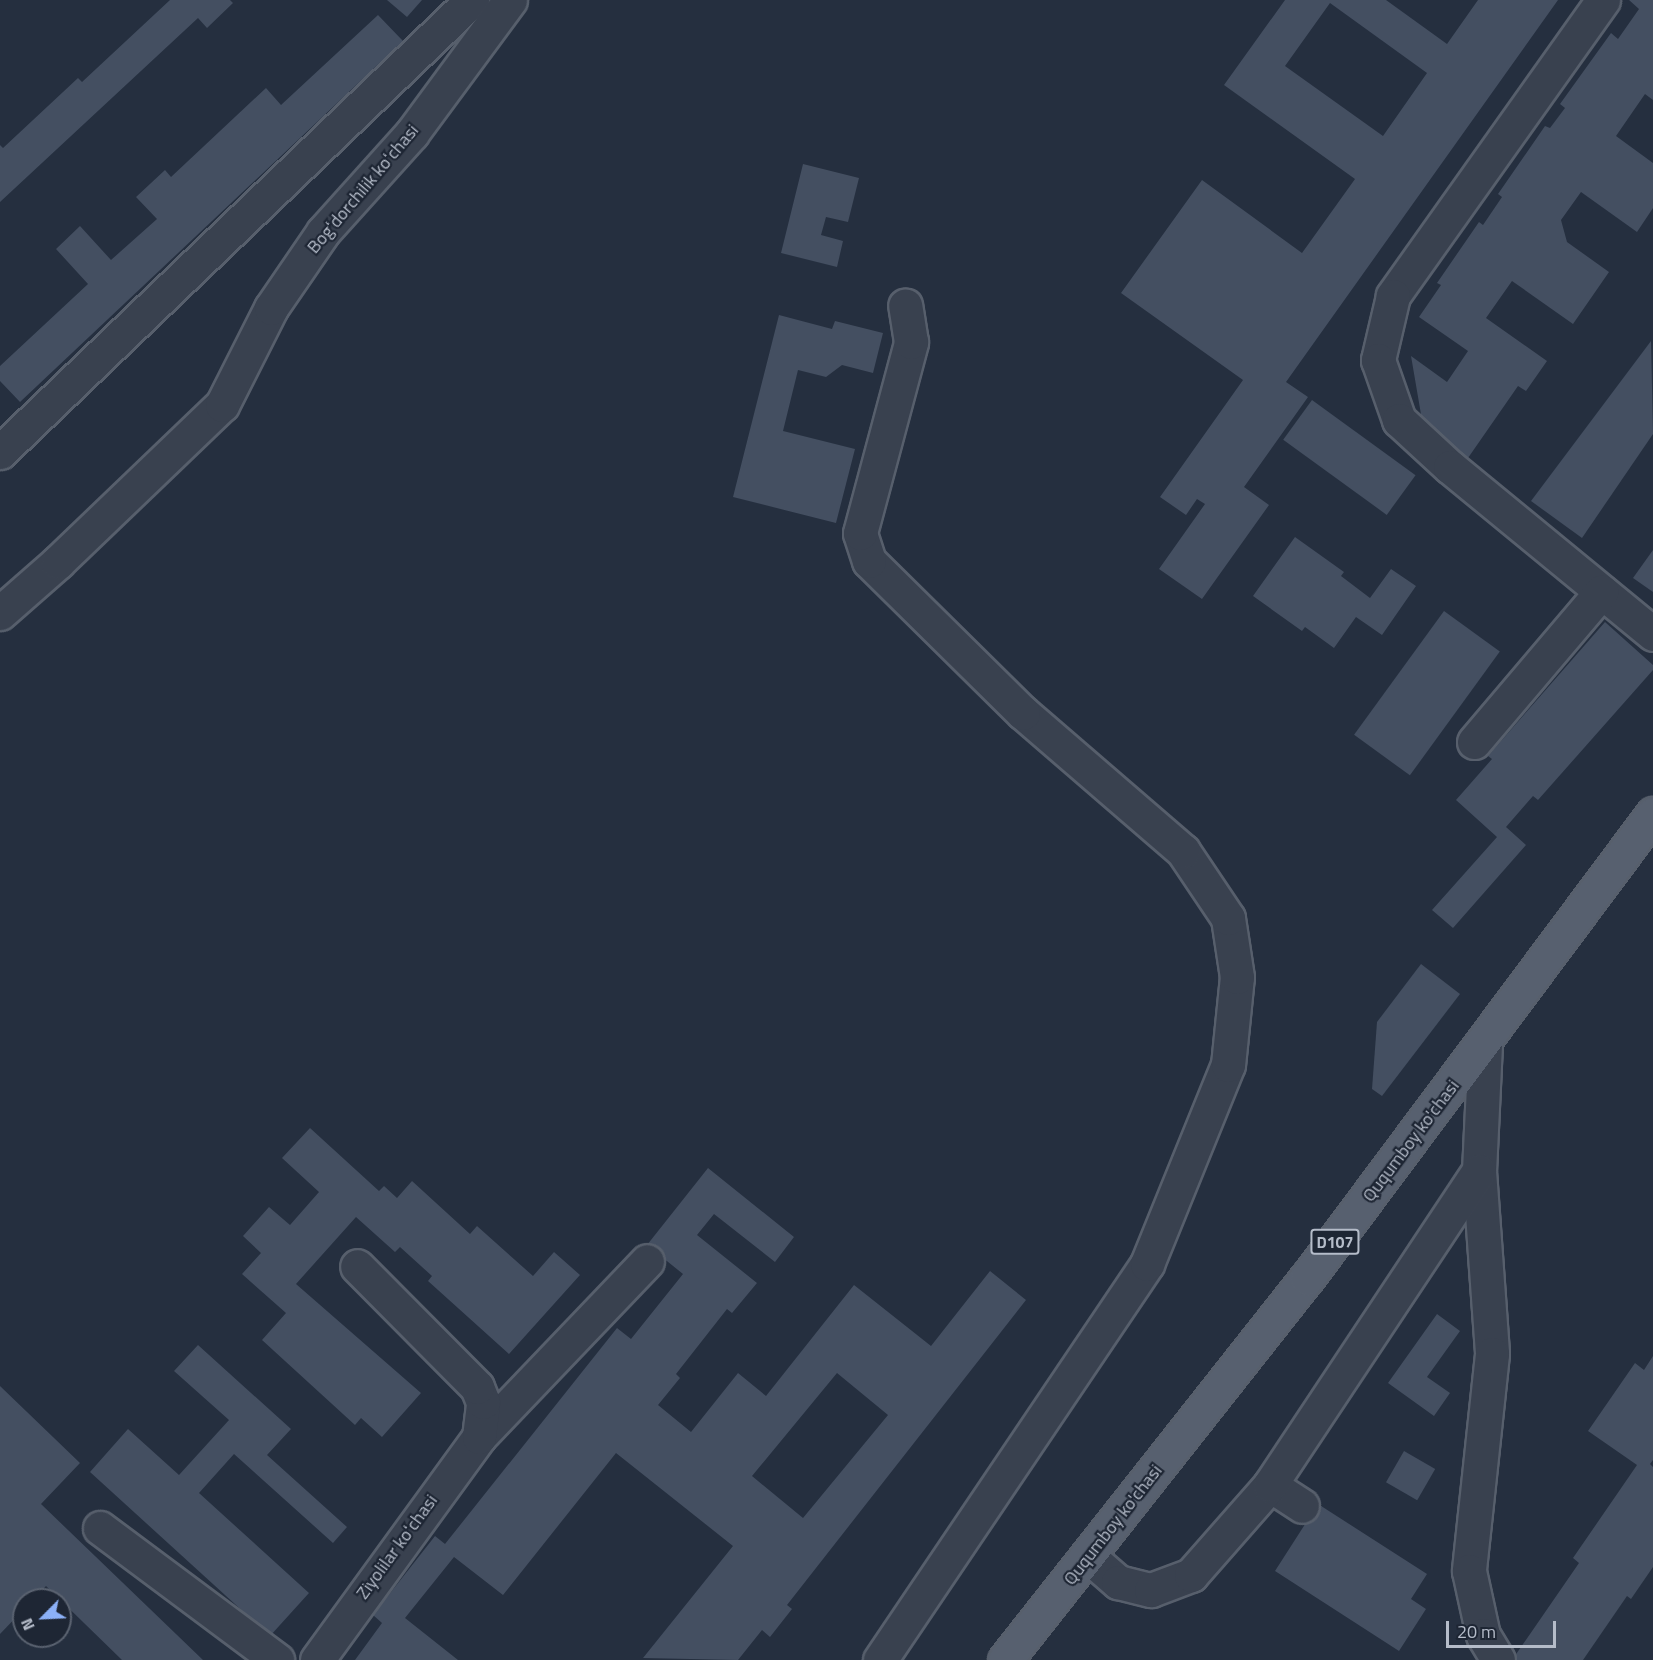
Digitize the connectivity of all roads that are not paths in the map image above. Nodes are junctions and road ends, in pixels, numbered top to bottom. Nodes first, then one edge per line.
1 (472, 0) edge
2 (510, 0) edge
3 (1604, 0) edge
4 (905, 305) dead end
5 (4, 442) edge
6 (1601, 592) junction
7 (0, 613) edge
8 (1653, 634) edge
9 (1474, 742) dead end
10 (1653, 814) edge
11 (1485, 1044) junction
12 (1479, 1171) junction
13 (647, 1260) dead end
14 (357, 1266) dead end
15 (479, 1437) junction
16 (1270, 1485) junction
17 (1302, 1506) dead end
18 (100, 1527) dead end
19 (1088, 1556) junction
20 (278, 1660) edge
21 (317, 1660) edge
22 (880, 1660) edge
23 (1005, 1660) edge
24 (1498, 1660) edge

1 - 5 street
2 - 7 street, Bogʻdorchilik koʻchasi
3 - 6 street
4 - 22 street
6 - 8 street
6 - 9 street
10 - 11 main road, Ququmboy ko'chasi / D107
11 - 12 street
11 - 19 main road, Ququmboy ko'chasi / D107
12 - 16 street
12 - 24 street
13 - 15 street, Ziyolilar koʻchasi
14 - 15 street, Ziyolilar koʻchasi
15 - 21 street, Ziyolilar koʻchasi
16 - 17 street
16 - 19 street
18 - 20 street
19 - 23 main road, Ququmboy ko'chasi / D107

